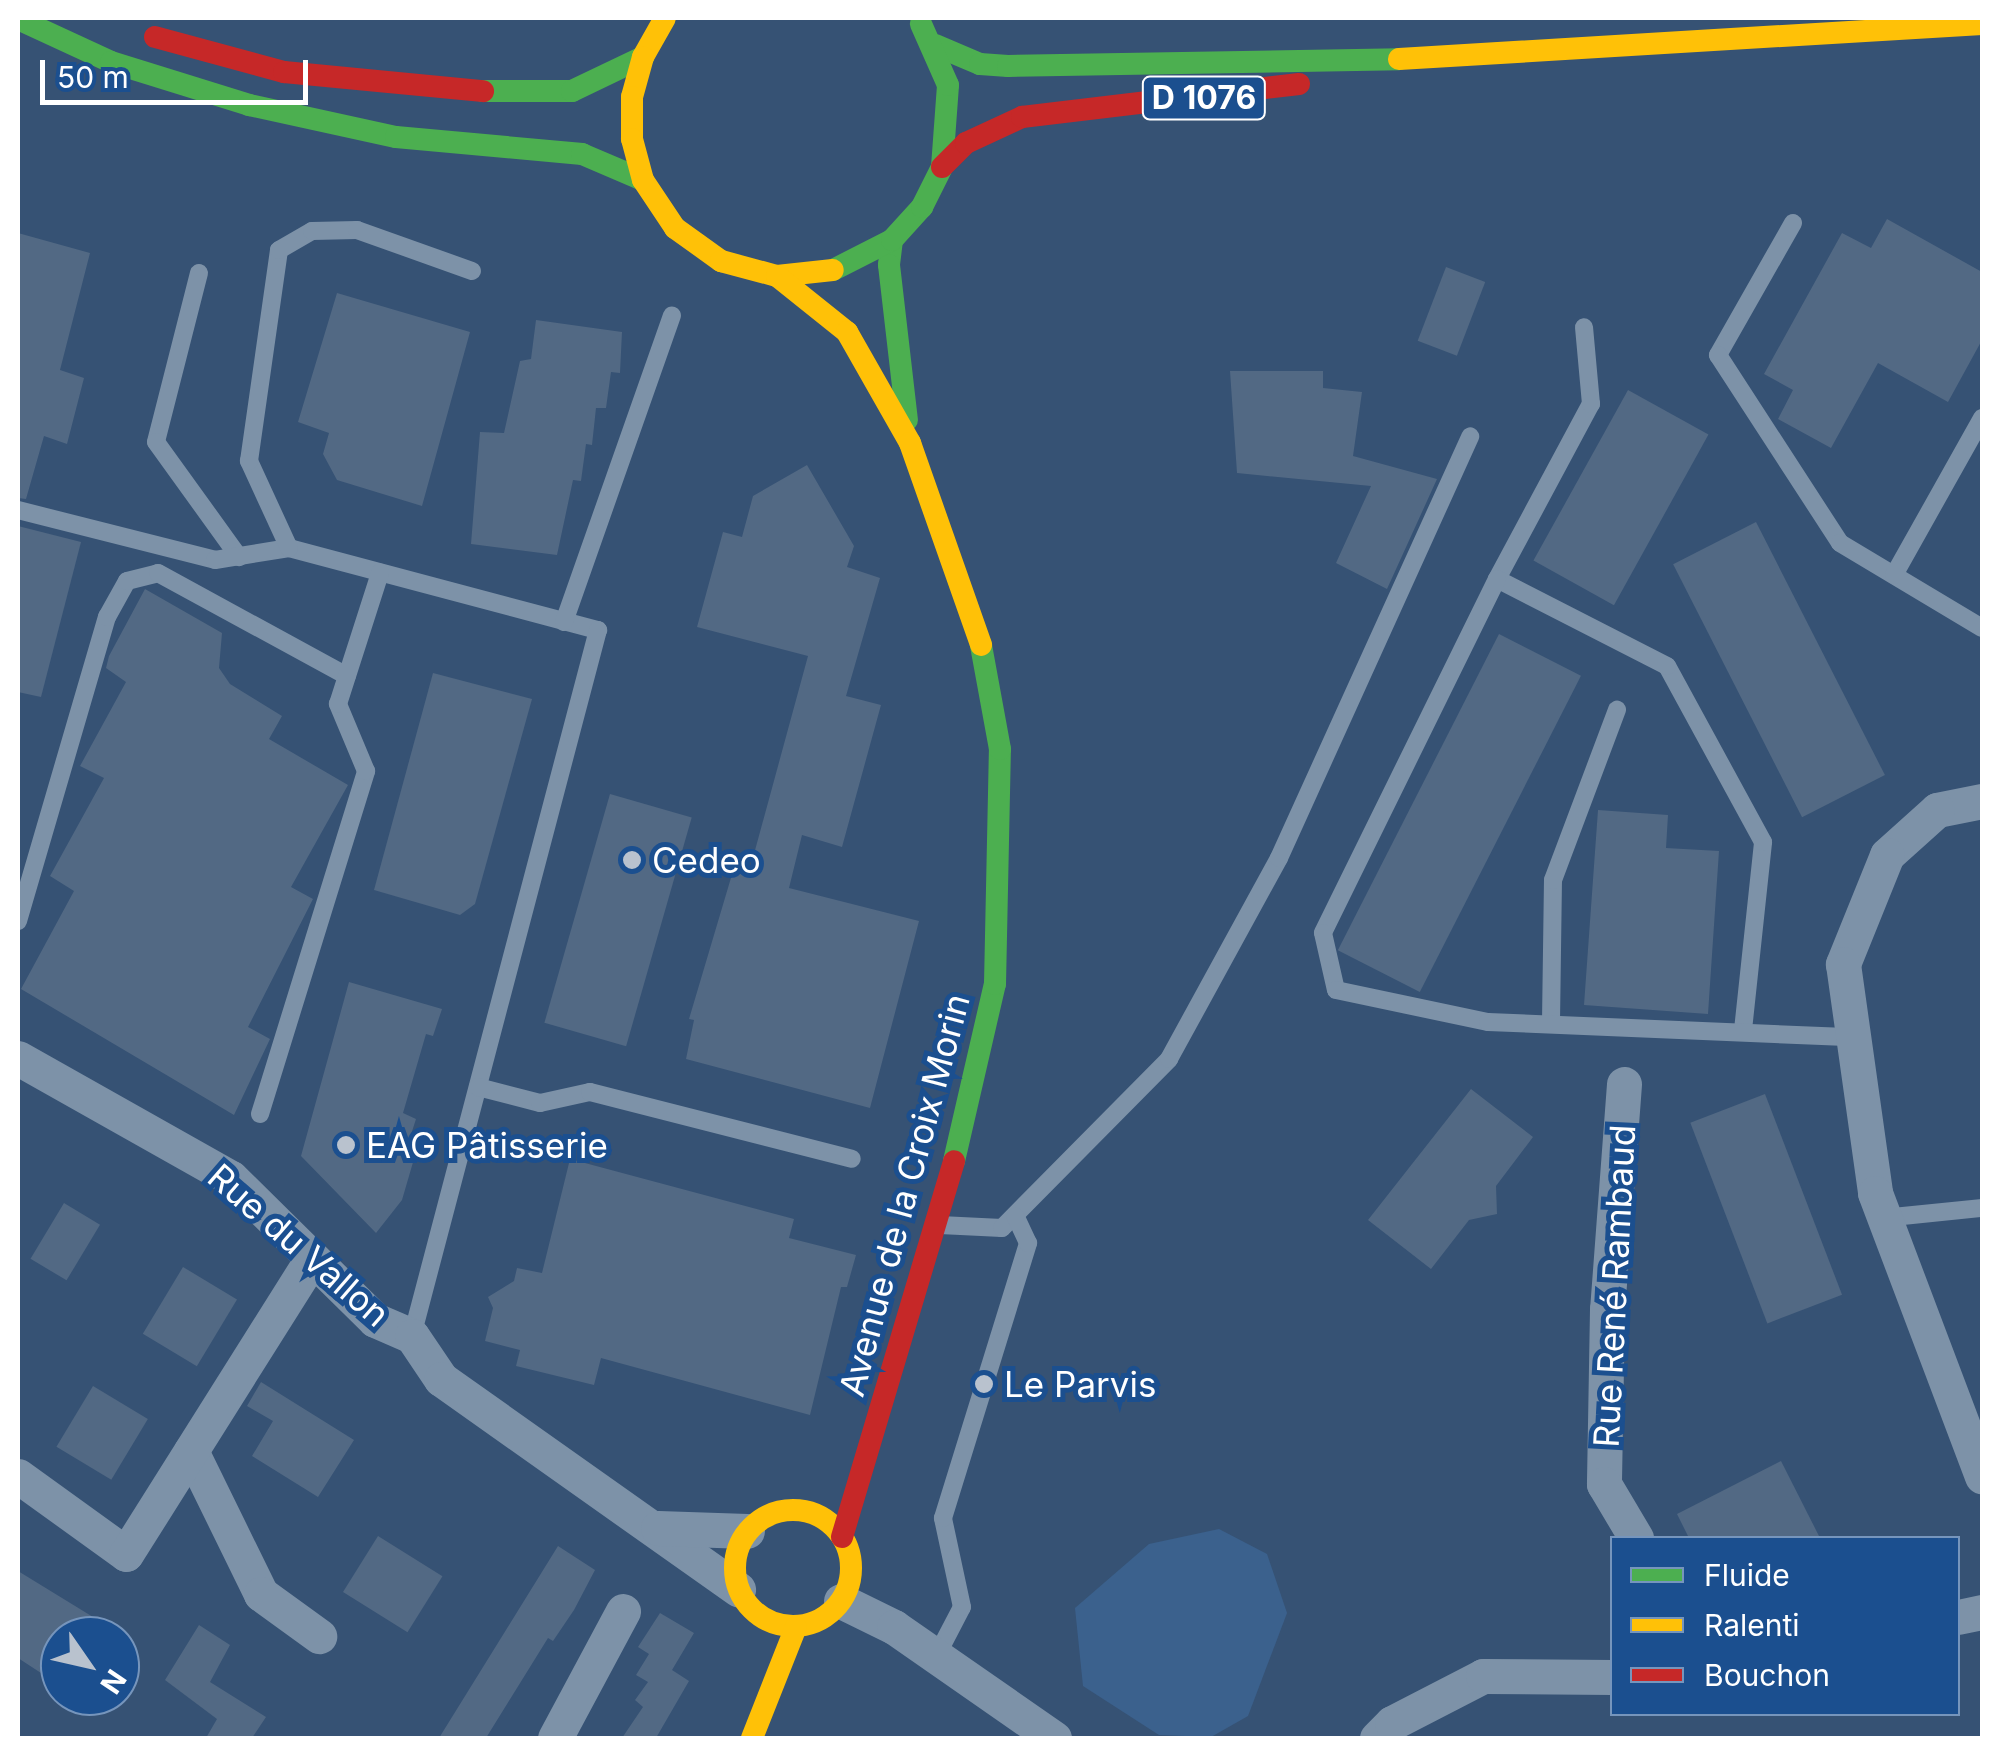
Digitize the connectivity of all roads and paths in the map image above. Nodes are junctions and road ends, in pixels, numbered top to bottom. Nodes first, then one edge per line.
1 (665, 18) edge
2 (917, 18) edge
3 (18, 20) edge
4 (1982, 24) edge
5 (124, 27) dead end
6 (935, 46) junction
7 (642, 57) junction
8 (1480, 57) junction
9 (942, 167) junction
10 (643, 180) junction
11 (1793, 223) dead end
12 (892, 240) junction
13 (472, 272) dead end
14 (199, 273) dead end
15 (777, 276) junction
16 (672, 315) dead end
17 (1584, 326) dead end
18 (1982, 418) edge
19 (1470, 436) dead end
20 (910, 443) junction
21 (18, 510) edge
22 (289, 548) junction
23 (239, 557) junction
24 (380, 573) junction
25 (1894, 575) junction
26 (1497, 579) junction
27 (564, 622) junction
28 (1982, 628) edge
29 (347, 676) junction
30 (1616, 710) dead end
31 (1982, 801) edge
32 (18, 921) edge
33 (1552, 1022) junction
34 (1743, 1030) junction
35 (1853, 1036) junction
36 (18, 1058) edge
37 (1624, 1084) dead end
38 (478, 1087) junction
39 (260, 1114) dead end
40 (852, 1159) dead end
41 (1982, 1208) edge
42 (1016, 1216) junction
43 (1883, 1218) junction
44 (939, 1225) junction
45 (310, 1262) junction
46 (412, 1336) junction
47 (876, 1438) junction
48 (191, 1451) junction
49 (18, 1476) edge
50 (1982, 1476) edge
51 (794, 1509) junction
52 (656, 1528) junction
53 (747, 1530) junction
54 (1635, 1536) edge
55 (842, 1537) junction
56 (742, 1597) junction
57 (840, 1601) junction
58 (623, 1611) dead end
59 (796, 1627) junction
60 (319, 1636) dead end
61 (937, 1656) junction
62 (1610, 1676) edge
63 (764, 1700) junction
64 (555, 1738) edge
65 (752, 1738) edge
66 (1054, 1738) edge
67 (1377, 1738) edge

1 - 7 main road
2 - 6 main road
3 - 10 main road
4 - 8 main road, D 1076
5 - 7 main road
6 - 8 main road, D 1076
6 - 9 main road
7 - 10 main road
8 - 9 main road, D 1076
9 - 12 main road
10 - 15 main road
11 - 25 lane
12 - 15 main road
12 - 20 main road, Avenue de la Croix Morin
13 - 22 lane
14 - 23 lane
15 - 20 main road, Avenue de la Croix Morin
16 - 27 lane
17 - 26 lane
18 - 25 lane
19 - 42 lane
20 - 44 main road, Avenue de la Croix Morin
21 - 23 lane
22 - 23 lane
22 - 24 lane
24 - 27 lane
24 - 29 lane
25 - 28 lane
26 - 33 lane
26 - 34 lane
27 - 38 lane
29 - 32 lane
29 - 39 lane
30 - 33 lane
31 - 35 street
33 - 34 lane
34 - 35 lane
35 - 43 street
36 - 45 street, Rue du Vallon
37 - 54 street, Rue René Rambaud
38 - 40 lane
38 - 46 lane
41 - 43 lane
42 - 44 lane
42 - 61 lane
43 - 50 street
44 - 47 main road, Avenue de la Croix Morin
45 - 46 street, Rue du Vallon
45 - 48 street
46 - 52 street, Rue du Vallon
47 - 51 main road, Avenue de la Croix Morin
47 - 55 main road, Avenue de la Croix Morin
48 - 49 street
48 - 60 street
51 - 53 main road
51 - 55 main road
52 - 53 street
52 - 56 street, Rue du Vallon
53 - 56 main road
55 - 57 main road
56 - 59 main road
56 - 63 main road
57 - 59 main road
57 - 61 street
58 - 64 street
59 - 63 main road
61 - 66 street
62 - 67 street
63 - 65 main road

